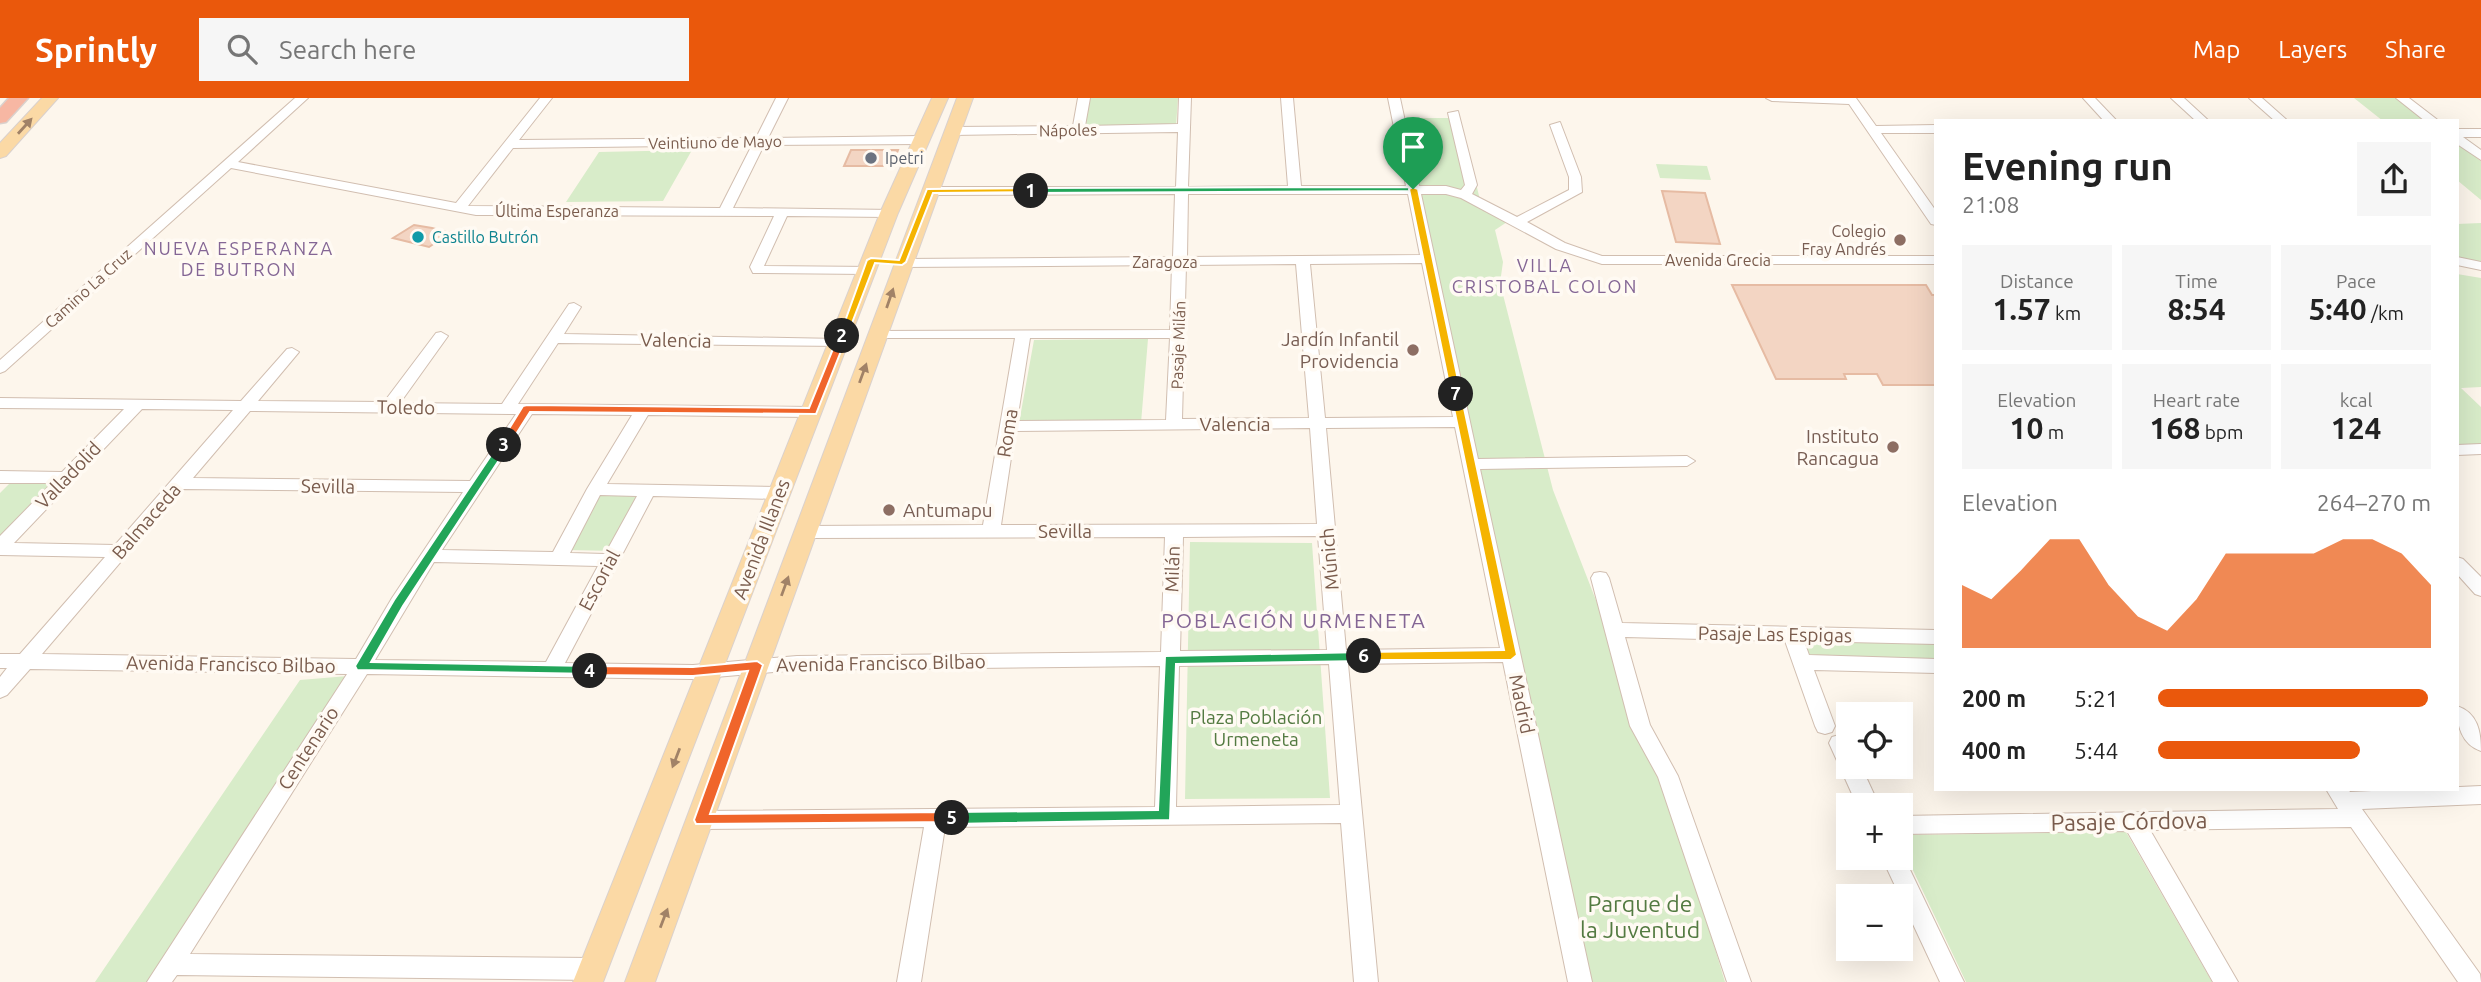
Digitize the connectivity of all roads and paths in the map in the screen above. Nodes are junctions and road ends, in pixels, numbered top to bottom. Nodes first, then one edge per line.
1 (19, 98) edge
2 (50, 98) edge
3 (302, 98) edge
4 (545, 98) edge
5 (782, 98) edge
6 (940, 98) edge
7 (965, 98) edge
8 (1084, 98) edge
9 (1185, 98) edge
10 (1287, 98) edge
11 (1394, 98) edge
12 (1772, 98) edge
13 (2090, 98) edge
14 (2177, 98) edge
15 (2255, 98) edge
16 (2402, 98) edge
17 (1851, 99) edge
18 (1454, 113) dead end
19 (0, 118) edge
20 (2109, 119) edge
21 (2201, 119) edge
22 (2280, 119) edge
23 (2430, 119) edge
24 (1556, 125) dead end
25 (1184, 128) junction
26 (1934, 128) edge
27 (1079, 130) junction
28 (1871, 130) junction
29 (952, 131) junction
30 (2481, 133) edge
31 (2459, 136) edge
32 (2459, 138) edge
33 (760, 142) junction
34 (509, 145) junction
35 (918, 146) junction
36 (945, 150) junction
37 (0, 153) edge
38 (2481, 156) edge
39 (228, 164) junction
40 (906, 174) junction
41 (1413, 189) junction
42 (1182, 190) junction
43 (930, 191) junction
44 (1295, 191) junction
45 (1465, 195) junction
46 (459, 208) junction
47 (725, 211) junction
48 (783, 211) junction
49 (889, 213) junction
50 (1934, 218) edge
51 (1515, 223) junction
52 (915, 231) junction
53 (1428, 259) junction
54 (1303, 261) junction
55 (1934, 261) edge
56 (2459, 261) edge
57 (902, 262) junction
58 (1181, 262) junction
59 (869, 265) junction
60 (2481, 266) edge
61 (573, 307) dead end
62 (877, 334) junction
63 (1024, 334) junction
64 (1178, 334) junction
65 (441, 336) dead end
66 (554, 338) junction
67 (839, 343) junction
68 (292, 352) dead end
69 (0, 368) edge
70 (0, 403) edge
71 (137, 405) junction
72 (246, 406) junction
73 (390, 407) junction
74 (517, 409) junction
75 (643, 410) junction
76 (812, 412) junction
77 (1462, 422) junction
78 (1318, 424) junction
79 (1174, 425) junction
80 (1008, 426) junction
81 (2468, 449) edge
82 (1687, 461) dead end
83 (1471, 464) junction
84 (2481, 465) edge
85 (7, 477) edge
86 (66, 478) junction
87 (179, 483) junction
88 (477, 487) junction
89 (595, 489) junction
90 (0, 491) edge
91 (648, 491) junction
92 (779, 493) junction
93 (1326, 530) junction
94 (991, 531) junction
95 (1174, 531) junction
96 (804, 532) junction
97 (0, 548) edge
98 (120, 551) junction
99 (430, 556) junction
100 (558, 559) junction
101 (609, 560) junction
102 (2459, 565) edge
103 (1600, 578) dead end
104 (2481, 589) edge
105 (1615, 630) junction
106 (1792, 634) junction
107 (1906, 637) junction
108 (1934, 637) edge
109 (1511, 655) junction
110 (1337, 657) junction
111 (1170, 659) junction
112 (0, 661) edge
113 (25, 662) junction
114 (1802, 663) junction
115 (757, 665) junction
116 (362, 666) junction
117 (1926, 666) edge
118 (551, 670) junction
119 (710, 670) junction
120 (0, 690) edge
121 (2459, 716) edge
122 (1825, 726) dead end
123 (2481, 743) edge
124 (2481, 795) edge
125 (2346, 803) edge
126 (1351, 814) junction
127 (1165, 816) junction
128 (936, 818) junction
129 (701, 820) junction
130 (2133, 821) junction
131 (1913, 825) edge
132 (1899, 870) edge
133 (165, 973) edge
134 (411, 974) edge
135 (590, 975) edge
136 (640, 982) edge
137 (909, 982) edge
138 (1366, 982) edge
139 (1580, 982) edge
140 (1739, 982) edge
141 (1952, 982) edge
142 (2226, 982) edge
143 (2472, 982) edge

1 - 19 highway
37 -> 2 main road
3 - 39 street, Camino La Cruz
4 - 34 street
5 - 33 street
6 - 35 main road, Avenida Illanes
7 - 29 main road, Avenida Illanes
8 - 27 street
9 - 25 street, Pasaje Milán
10 - 44 street
11 - 41 street, Madrid
12 - 17 street
13 - 20 street
14 - 21 street
15 - 22 street
16 - 23 street
17 - 28 street
18 - 45 street
24 - 51 street
25 - 27 street, Nápoles
25 - 42 street, Pasaje Milán
26 - 28 street
27 - 29 street, Nápoles
28 - 50 street
29 - 36 main road, Avenida Illanes
30 - 31 street
32 - 38 street
33 - 34 street, Veintiuno de Mayo
33 - 35 street, Veintiuno de Mayo
33 - 47 street
34 - 46 street
35 - 36 main road
35 - 40 main road, Avenida Illanes
36 - 43 main road, Avenida Illanes
39 - 46 street, Última Esperanza
39 - 69 street, Camino La Cruz
40 - 43 main road
40 - 49 main road, Avenida Illanes
41 - 44 street, Avenida Grecia
41 - 45 street, Avenida Grecia
41 - 53 street, Madrid
42 - 43 street, Avenida Grecia
42 - 44 street, Avenida Grecia
42 - 58 street, Pasaje Milán
43 - 52 main road, Avenida Illanes
45 - 51 street, Avenida Grecia
46 - 47 street, Última Esperanza
47 - 48 street, Última Esperanza
48 - 49 street, Última Esperanza
48 - 59 street
49 - 52 main road
49 - 59 main road, Avenida Illanes
51 - 55 street, Avenida Grecia
52 - 57 main road, Avenida Illanes
53 - 54 street, Zaragoza
53 - 77 street, Madrid
54 - 58 street, Zaragoza
54 - 78 street, Múnich
56 - 60 street
57 - 58 street, Zaragoza
57 - 59 main road
62 -> 57 main road, Avenida Illanes
58 - 64 street, Pasaje Milán
59 - 67 main road, Avenida Illanes
61 - 66 street, Centenario
62 - 63 street
96 -> 62 main road, Avenida Illanes
63 - 64 street
63 - 80 street, Roma
64 - 79 street, Pasaje Milán
65 - 73 street
66 - 67 street, Valencia
66 - 74 street, Centenario
67 - 76 main road, Avenida Illanes
68 - 72 street, Balmaceda
70 - 71 street, Toledo
71 - 72 street, Toledo
71 - 86 street, Valladolid
72 - 73 street, Toledo
72 - 87 street, Balmaceda
73 - 74 street, Toledo
74 - 75 street, Toledo
74 - 88 street, Centenario
75 - 76 street, Toledo
75 - 89 street
76 - 92 main road, Avenida Illanes
77 - 78 street, Valencia
77 - 83 street, Madrid
78 - 79 street, Valencia
78 - 93 street, Múnich
79 - 80 street, Valencia
80 - 94 street, Roma
81 - 84 street
82 - 83 street
83 - 109 street, Madrid
85 - 86 street
85 - 90 street, Valladolid
86 - 97 street, Valladolid
87 - 88 street, Sevilla
87 - 98 street, Balmaceda
88 - 99 street, Centenario
89 - 91 street
89 - 100 street
91 - 92 street
91 - 101 street, Escorial
92 - 119 main road, Avenida Illanes
93 - 95 street, Sevilla
93 - 110 street, Múnich
94 - 95 street, Sevilla
94 - 96 street, Sevilla
95 - 111 street, Milán
115 -> 96 main road, Avenida Illanes
97 - 98 street
98 - 113 street, Balmaceda
99 - 100 street
99 - 116 street, Centenario
100 - 101 street
101 - 118 street, Escorial
102 - 104 street
103 - 105 street
105 - 106 street, Pasaje Las Espigas
105 - 140 street
106 - 107 street, Pasaje Las Espigas
106 - 114 street
107 - 108 street, Pasaje Las Espigas
107 - 117 street
109 - 110 street, Avenida Francisco Bilbao
109 - 139 street, Madrid
110 - 111 street, Avenida Francisco Bilbao
110 - 126 street, Múnich
111 - 115 street, Avenida Francisco Bilbao
111 - 127 street, Milán
112 - 113 street, Avenida Francisco Bilbao
113 - 116 street, Avenida Francisco Bilbao
113 - 120 street, Balmaceda
114 - 117 street
114 - 122 street
115 - 119 street, Avenida Francisco Bilbao
115 - 129 main road, Avenida Illanes
116 - 118 street, Avenida Francisco Bilbao
116 - 133 street, Centenario
118 - 119 street, Avenida Francisco Bilbao
119 -> 135 main road, Avenida Illanes
121 - 123 street
124 - 125 street, Pasaje Córdova
125 - 130 street, Pasaje Córdova
125 - 143 street
126 - 127 street
126 - 138 street, Múnich
127 - 128 street
128 - 129 street
128 - 137 street
136 -> 129 main road, Avenida Illanes
130 - 131 street, Pasaje Córdova
130 - 142 street
132 - 141 street
133 - 134 street
134 - 135 street

